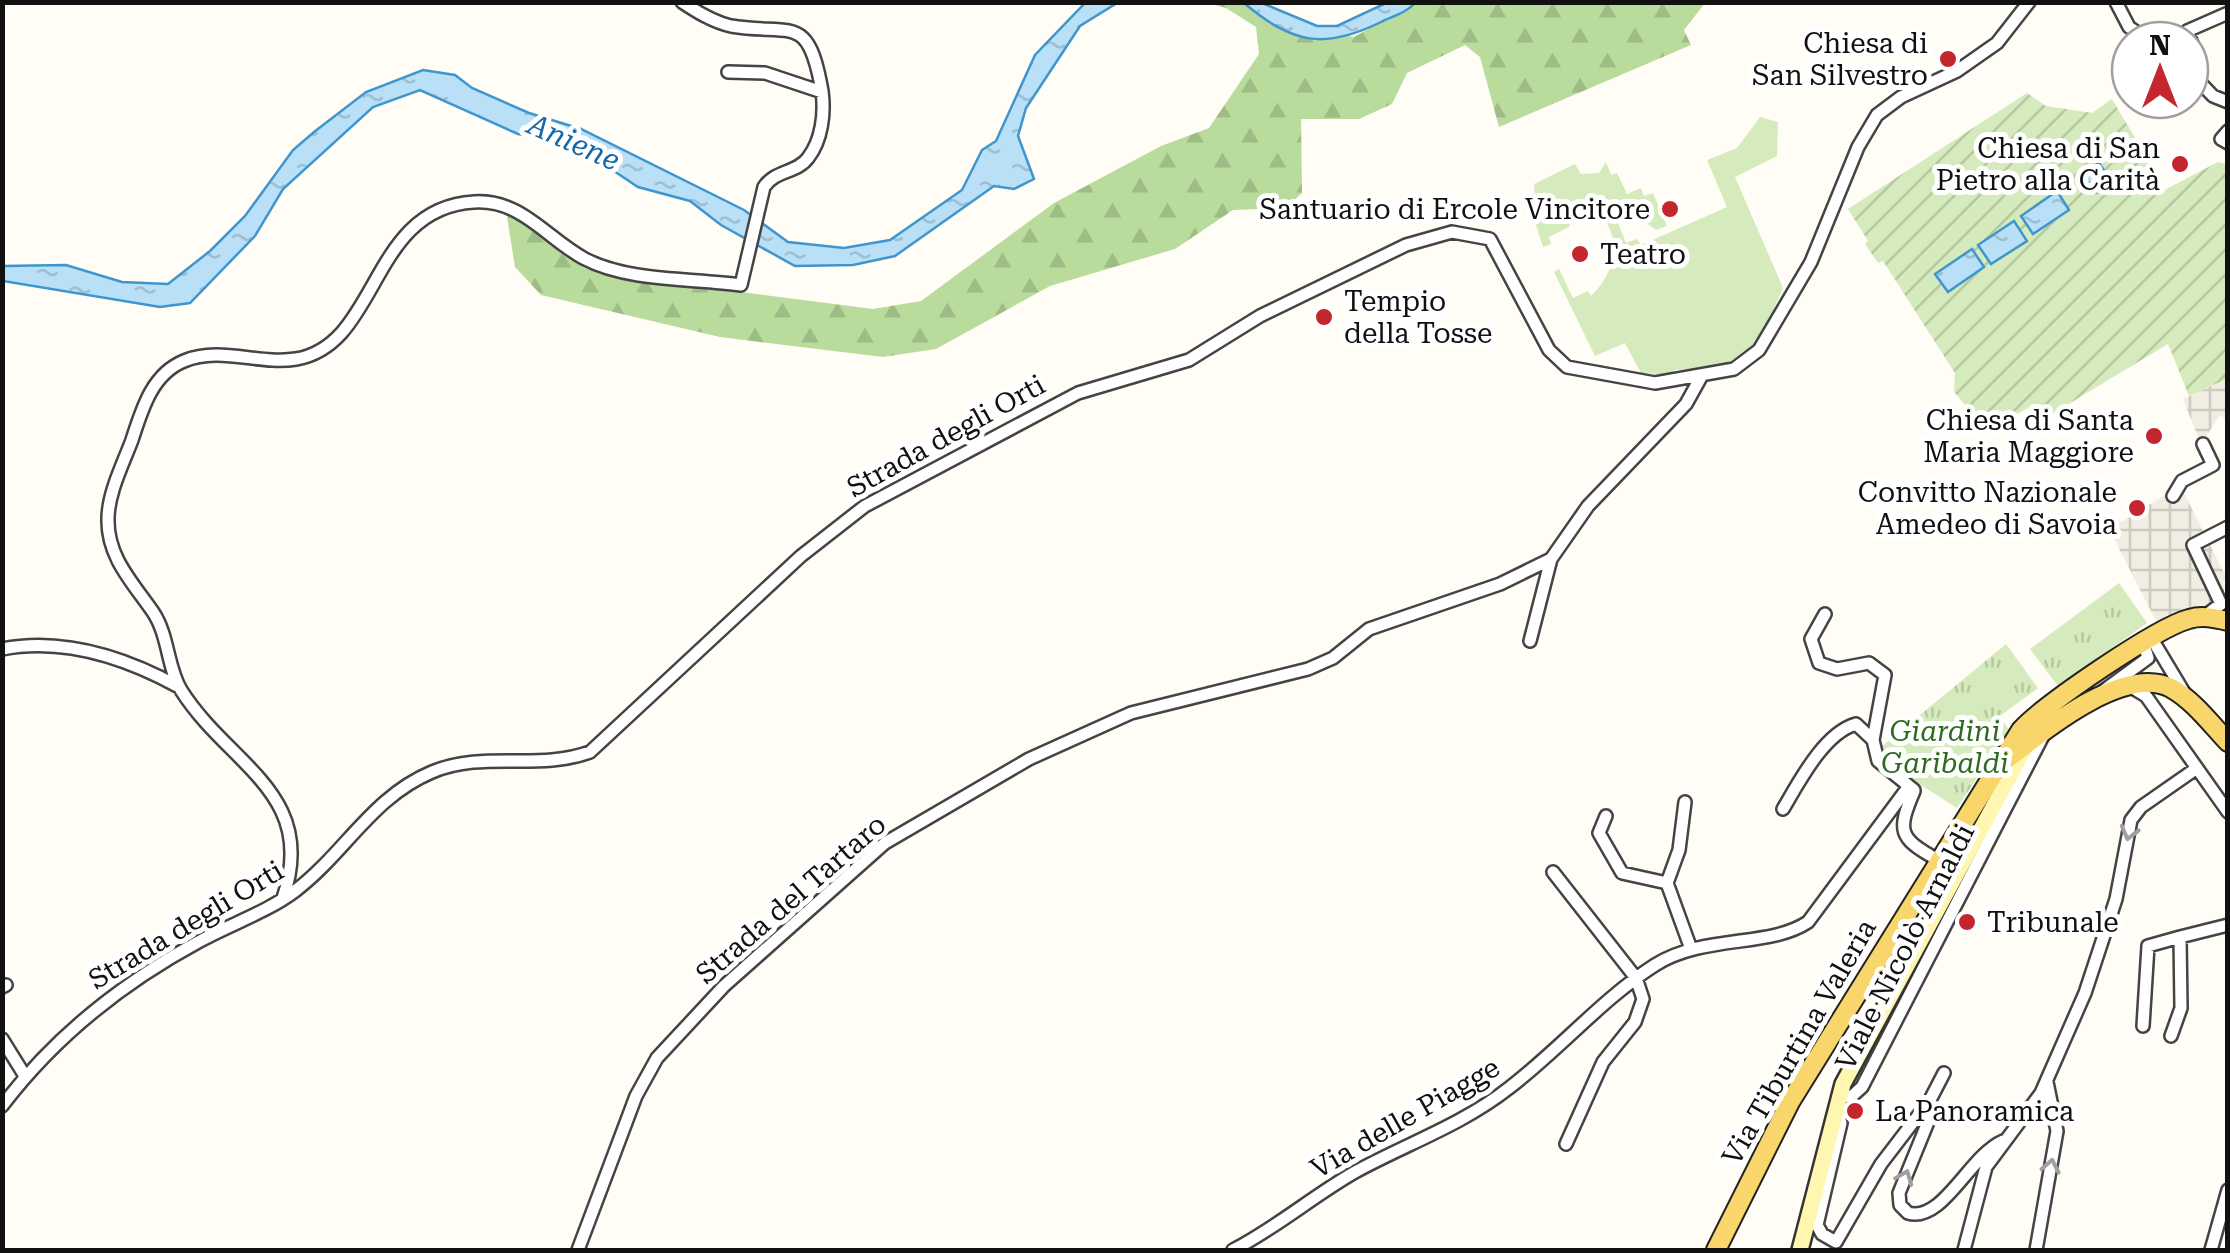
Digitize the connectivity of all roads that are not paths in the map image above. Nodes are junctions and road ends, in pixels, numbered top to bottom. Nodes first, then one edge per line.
1 (682, 2) edge
2 (2029, 2) edge
3 (728, 72) dead end
4 (822, 92) junction
5 (1701, 378) junction
6 (2202, 444) dead end
7 (2173, 496) dead end
8 (2228, 528) edge
9 (1550, 559) junction
10 (1825, 614) dead end
11 (2204, 616) junction
12 (2228, 620) edge
13 (1530, 642) dead end
14 (2148, 642) junction
15 (2, 649) edge
16 (2143, 687) junction
17 (179, 688) junction
18 (2190, 702) junction
19 (2052, 703) junction
20 (2086, 705) junction
21 (2046, 731) junction
22 (1873, 740) junction
23 (2028, 742) junction
24 (2228, 742) edge
25 (1998, 766) junction
26 (2197, 768) junction
27 (1914, 790) junction
28 (1685, 802) dead end
29 (1783, 809) dead end
30 (1998, 812) junction
31 (2228, 812) edge
32 (1606, 816) dead end
33 (1936, 862) junction
34 (1553, 872) dead end
35 (1668, 882) junction
36 (283, 900) junction
37 (2228, 925) edge
38 (2180, 937) junction
39 (1691, 949) junction
40 (1636, 978) junction
41 (2142, 1026) dead end
42 (2171, 1036) dead end
43 (2, 1039) edge
44 (1944, 1073) dead end
45 (25, 1076) junction
46 (2047, 1082) junction
47 (1930, 1100) junction
48 (1836, 1103) junction
49 (2, 1106) edge
50 (2003, 1141) junction
51 (1566, 1144) dead end
52 (2228, 1190) edge
53 (1840, 1246) edge
54 (578, 1250) edge
55 (1232, 1250) edge
56 (1716, 1250) edge
57 (1800, 1250) edge
58 (1964, 1250) edge
59 (2036, 1250) edge
60 (2211, 1250) edge

1 - 4 street
2 - 5 street, Strada degli Orti
3 - 4 street
4 - 17 street
5 - 9 street, Strada del Tartaro
5 - 36 street, Strada degli Orti
6 - 7 street
8 - 11 street
9 - 13 street
9 - 54 street, Strada del Tartaro
10 - 22 street
11 - 12 main road
11 - 14 main road, Via Tiburtina Valeria
14 - 18 street
14 - 19 main road, Via Tiburtina Valeria
14 - 20 street
15 - 17 street
16 - 18 main road
16 - 20 main road
16 - 26 street
17 - 36 street
18 - 24 main road
19 - 20 main road
19 - 23 main road
19 - 25 main road, Via Tiburtina Valeria
20 - 21 main road
21 - 23 main road
21 - 30 street
22 - 27 street
22 - 29 street
23 - 25 main road
23 - 30 street
25 - 33 main road, Via Tiburtina Valeria
26 - 31 street
26 -> 46 street
27 - 33 street
27 - 39 street, Via delle Piagge
28 - 35 street
30 - 48 street
32 - 35 street
33 - 56 main road, Via Tiburtina Valeria
34 - 40 street
35 - 39 street
36 - 45 street, Strada degli Orti
37 - 38 street
38 - 41 street
38 - 42 street
39 - 40 street, Via delle Piagge
40 - 51 street
40 - 55 street, Via delle Piagge
43 - 45 street
44 - 47 street
45 - 49 street, Strada degli Orti
46 - 50 street
59 -> 46 street
50 -> 47 street
47 - 53 street
48 - 53 street
48 - 57 street
50 - 58 street
52 - 60 street

